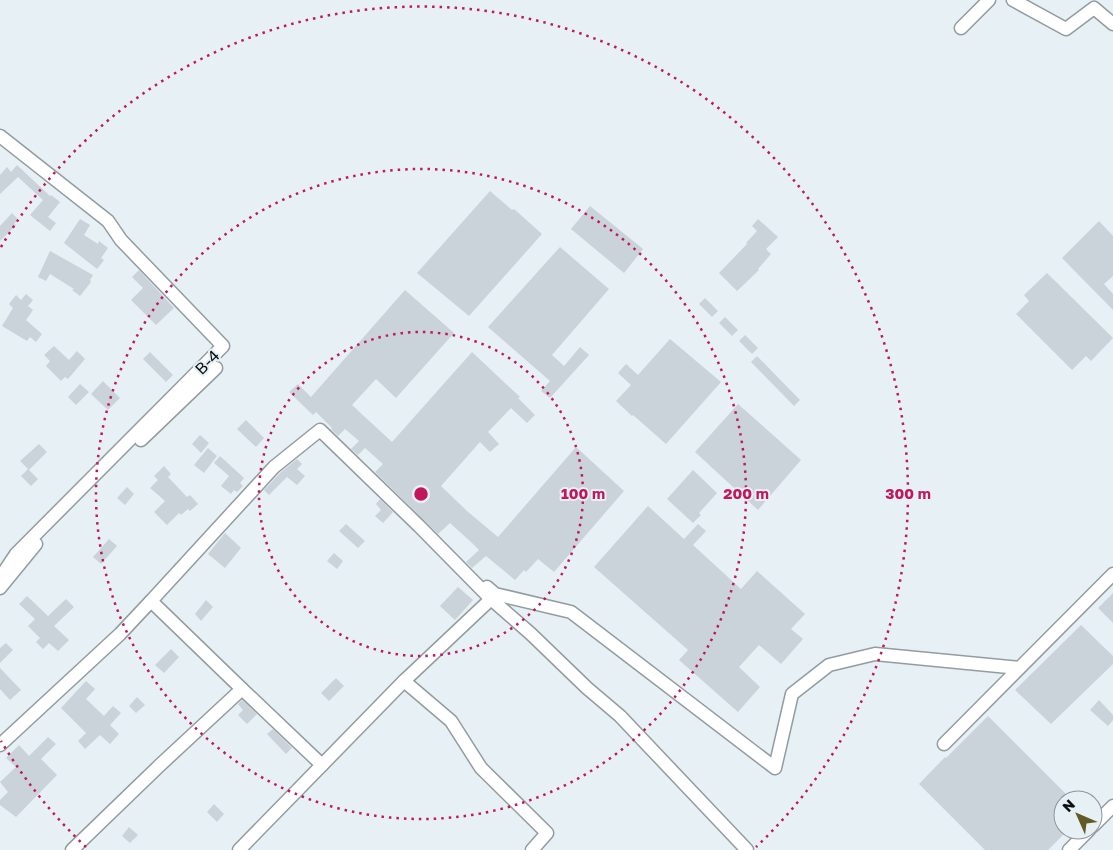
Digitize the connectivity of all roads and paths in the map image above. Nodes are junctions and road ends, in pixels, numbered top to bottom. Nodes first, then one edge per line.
1 (989, 0) edge
2 (1013, 0) edge
3 (1113, 24) edge
4 (961, 28) dead end
5 (0, 136) edge
6 (216, 368) dead end
7 (419, 526) junction
8 (1113, 574) edge
9 (0, 578) edge
10 (0, 588) edge
11 (491, 599) junction
12 (151, 602) junction
13 (1019, 668) junction
14 (404, 682) junction
15 (242, 689) junction
16 (944, 744) dead end
17 (0, 745) edge
18 (322, 765) junction
19 (1113, 806) edge
20 (1103, 816) edge
21 (1079, 840) edge
22 (72, 850) edge
23 (239, 850) edge
24 (532, 850) edge
25 (747, 850) edge
26 (1069, 850) edge

1 - 4 street
2 - 3 street
5 - 9 street, B-4
6 - 10 street
7 - 11 street
7 - 12 street
7 - 13 street
8 - 13 street
11 - 14 street
11 - 25 street
12 - 15 street
12 - 17 street
13 - 16 street
14 - 18 street
14 - 24 street
15 - 18 street
15 - 22 street
18 - 23 street
19 - 20 street
21 - 26 street

